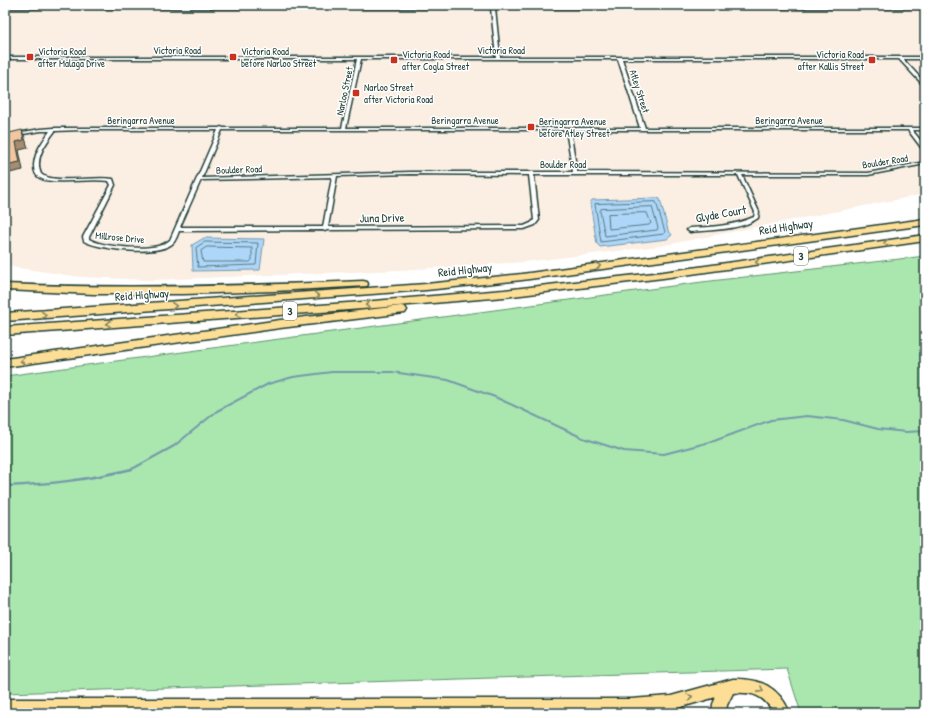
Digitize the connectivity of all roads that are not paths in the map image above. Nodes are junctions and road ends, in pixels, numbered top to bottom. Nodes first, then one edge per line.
1 (34, 6) edge
2 (87, 6) edge
3 (287, 6) edge
4 (358, 6) edge
5 (597, 6) edge
6 (668, 6) edge
7 (5, 7) edge
8 (493, 7) junction
9 (922, 7) edge
10 (498, 57) junction
11 (5, 58) edge
12 (359, 58) junction
13 (620, 58) junction
14 (900, 58) junction
15 (925, 58) edge
16 (925, 85) edge
17 (221, 128) junction
18 (344, 128) junction
19 (54, 129) junction
20 (568, 129) junction
21 (643, 129) junction
22 (909, 129) junction
23 (925, 129) edge
24 (5, 136) edge
25 (925, 149) edge
26 (925, 163) edge
27 (531, 173) junction
28 (575, 173) junction
29 (739, 173) junction
30 (335, 175) junction
31 (200, 179) junction
32 (925, 220) edge
33 (178, 229) junction
34 (325, 229) junction
35 (690, 230) dead end
36 (925, 238) edge
37 (560, 271) junction
38 (574, 286) junction
39 (5, 288) edge
40 (5, 317) edge
41 (5, 331) edge
42 (5, 363) edge
43 (728, 687) junction
44 (5, 706) edge
45 (512, 709) edge
46 (719, 713) edge
47 (783, 713) edge

1 - 2 street
1 - 7 street
2 - 3 street
3 - 4 street
4 - 8 street
5 - 6 street
5 - 8 street
6 - 9 street
8 - 10 street
10 - 12 street, Victoria Road
10 - 13 street, Victoria Road
11 - 12 street, Victoria Road
12 - 18 street, Narloo Street
13 - 14 street, Victoria Road
13 - 21 street, Atley Street
14 - 15 street, Victoria Road
14 - 16 street
17 - 18 street, Beringarra Avenue
17 - 19 street, Beringarra Avenue
17 - 31 street, Millrose Drive
18 - 20 street, Beringarra Avenue
19 - 24 street, Beringarra Avenue
19 - 33 street, Millrose Drive
20 - 21 street, Beringarra Avenue
20 - 28 street
21 - 22 street, Beringarra Avenue
22 - 23 street, Beringarra Avenue
22 - 25 street, Boulder Road
26 - 29 street, Boulder Road
27 - 28 street, Boulder Road
27 - 30 street, Boulder Road
27 - 34 street, Juna Drive
28 - 29 street, Boulder Road
29 - 35 street, Glyde Court
30 - 31 street, Boulder Road
30 - 34 street
31 - 33 street, Millrose Drive
37 -> 32 highway, Reid Highway / 3
33 - 34 street, Juna Drive
36 -> 38 highway, 3
37 - 39 highway
40 -> 37 highway, Reid Highway / 3
38 -> 41 highway, 3
38 -> 42 highway
45 -> 43 main road
43 - 46 main road
43 -> 47 main road
44 - 45 main road

